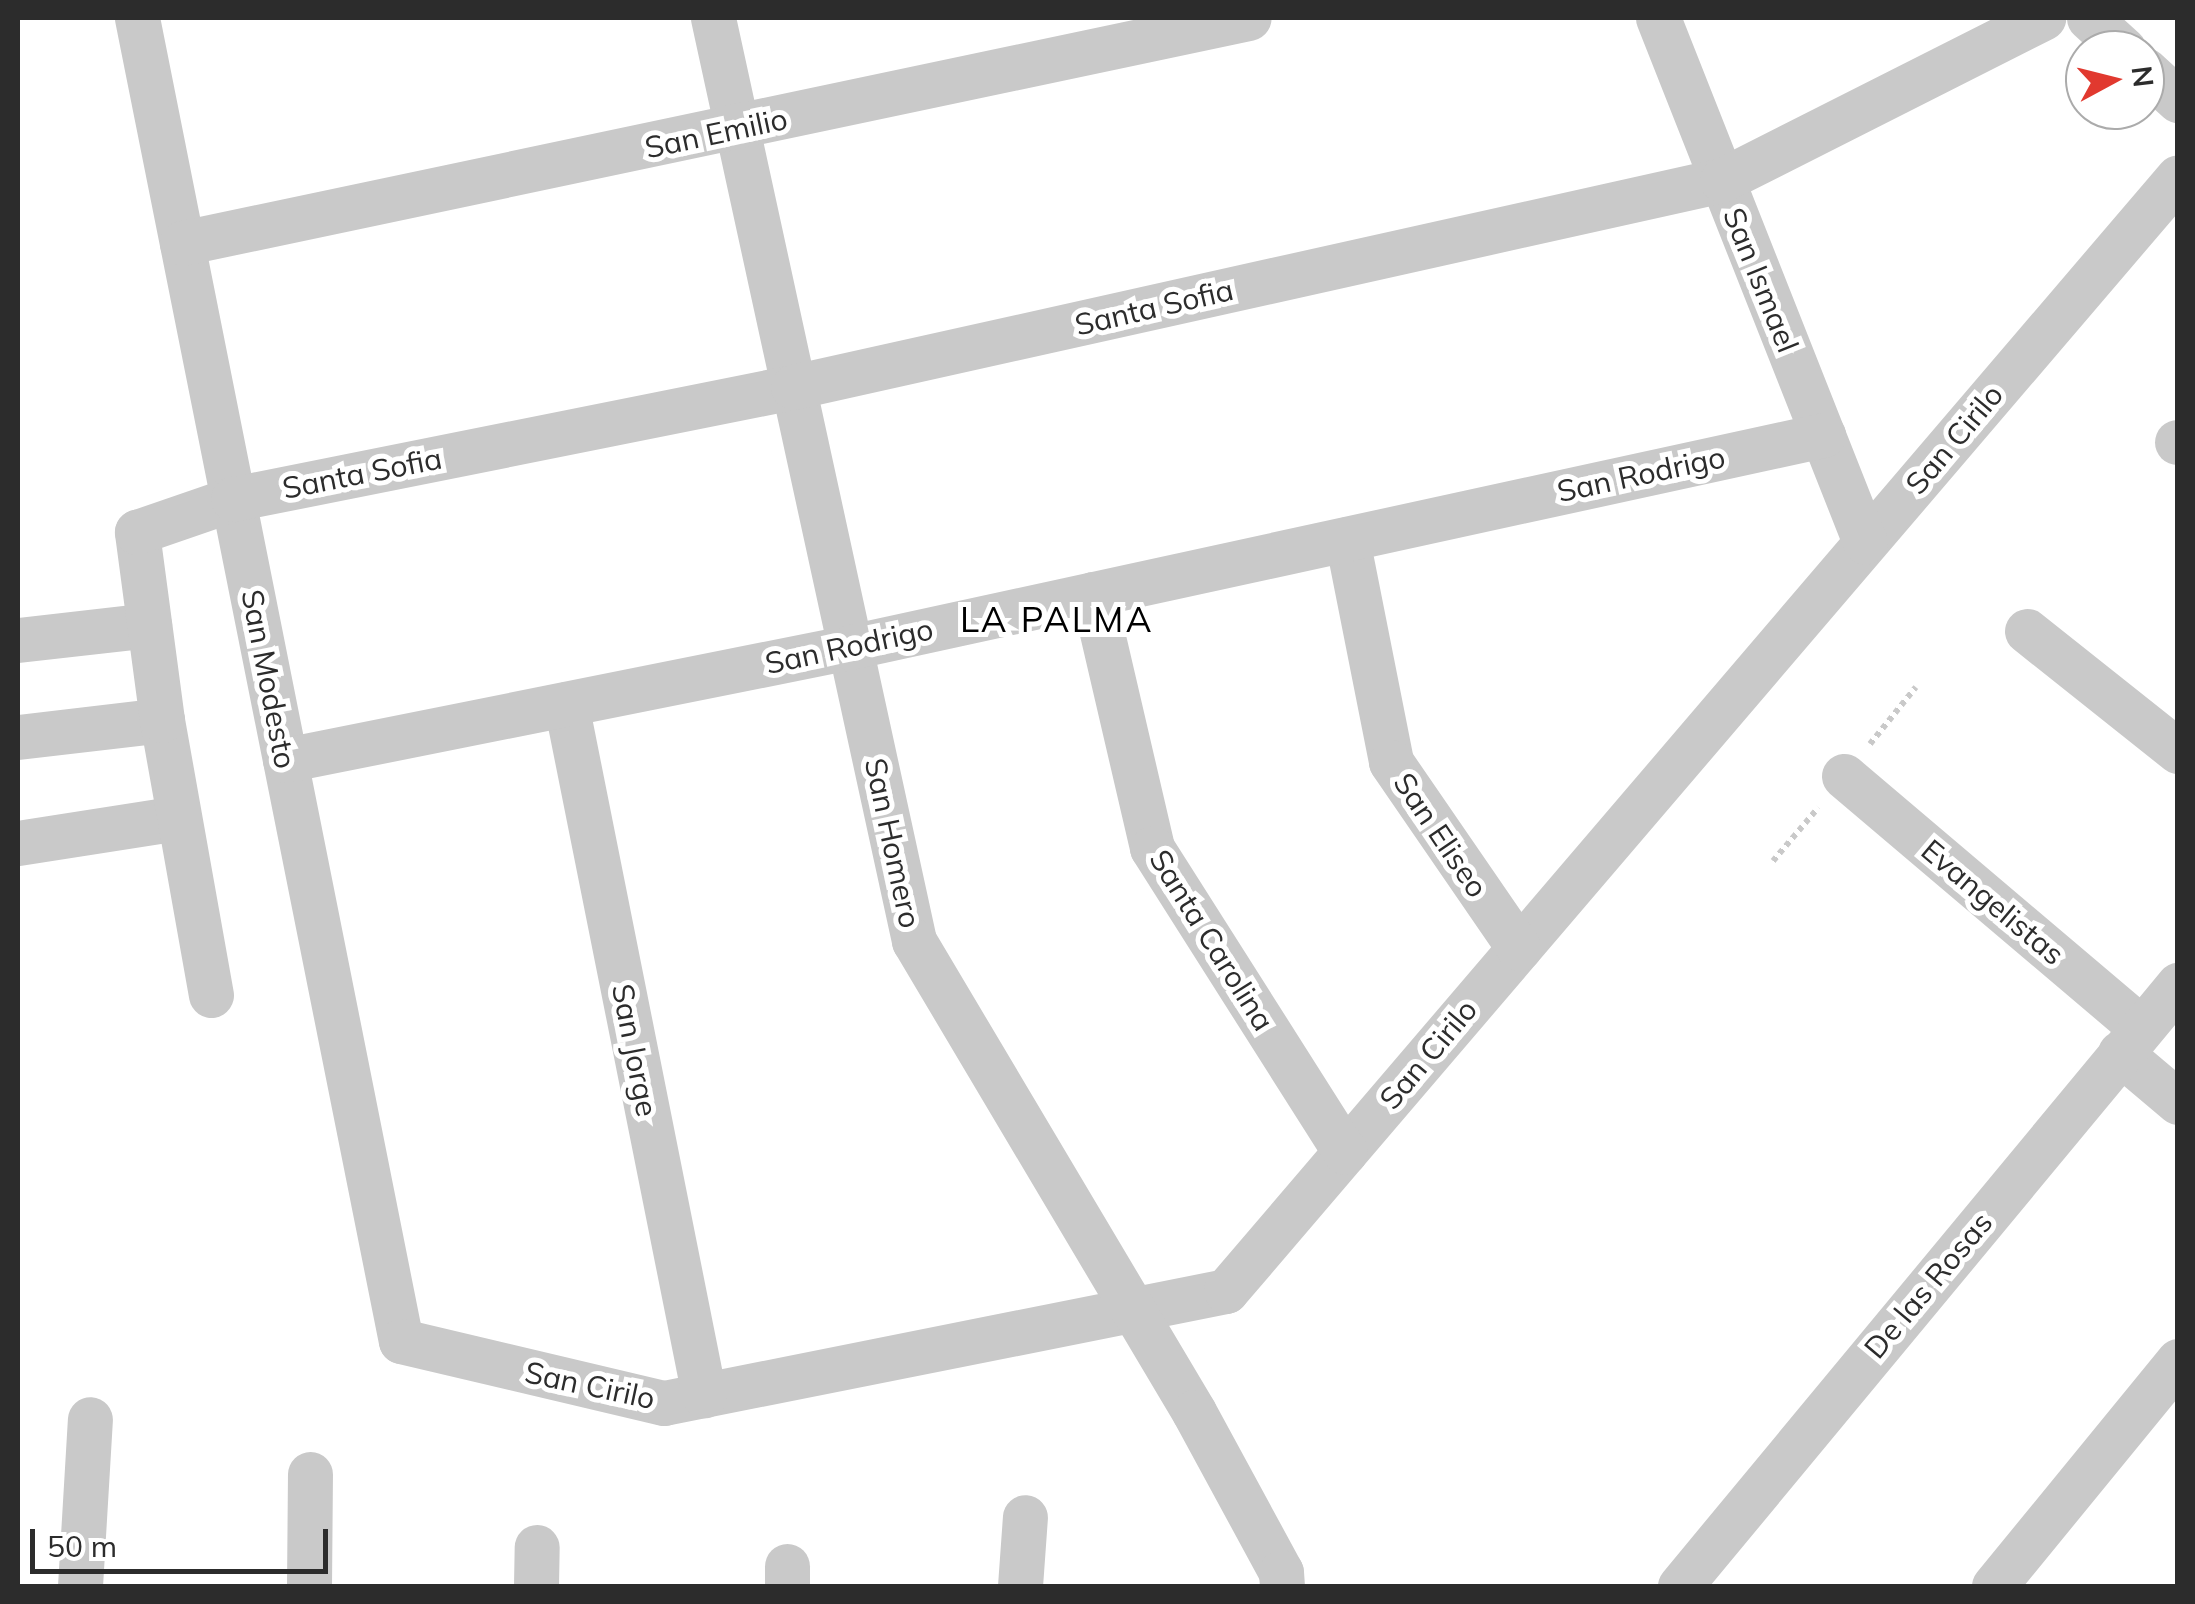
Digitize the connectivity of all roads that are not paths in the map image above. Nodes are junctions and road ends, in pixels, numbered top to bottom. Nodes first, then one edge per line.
1 (136, 18) edge
2 (713, 18) edge
3 (1249, 18) edge
4 (1658, 18) edge
5 (2043, 18) edge
6 (737, 128) junction
7 (2178, 177) edge
8 (1722, 180) junction
9 (182, 244) junction
10 (793, 387) junction
11 (1822, 434) junction
12 (232, 499) junction
13 (1347, 538) junction
14 (1865, 542) junction
15 (1093, 594) junction
16 (149, 624) junction
17 (2027, 631) dead end
18 (18, 640) edge
19 (850, 647) junction
20 (566, 704) junction
21 (162, 720) junction
22 (18, 737) edge
23 (2178, 751) edge
24 (285, 760) junction
25 (1844, 776) dead end
26 (178, 818) junction
27 (18, 843) edge
28 (1518, 948) junction
29 (2178, 985) edge
30 (211, 995) dead end
31 (2131, 1040) junction
32 (2178, 1102) edge
33 (1345, 1152) junction
34 (1132, 1306) junction
35 (401, 1341) joint
36 (2178, 1361) edge
37 (704, 1394) junction
38 (90, 1420) dead end
39 (310, 1474) dead end
40 (1024, 1517) dead end
41 (80, 1586) edge
42 (309, 1586) edge
43 (1020, 1586) edge
44 (1282, 1586) edge
45 (1680, 1586) edge
46 (1994, 1586) edge

1 - 9 street, San Modesto
2 - 6 street, San Homero
3 - 6 street, San Emilio
4 - 8 street, San Ismael
5 - 8 street, Santa Sofia
6 - 9 street, San Emilio
6 - 10 street, San Homero
7 - 14 street, San Cirilo
8 - 10 street, Santa Sofia
8 - 11 street, San Ismael
9 - 12 street, San Modesto
10 - 12 street, Santa Sofia
10 - 19 street, San Homero
11 - 13 street, San Rodrigo
11 - 14 street, San Ismael
12 - 16 street, Santa Sofia
12 - 24 street, San Modesto
13 - 15 street, San Rodrigo
13 - 28 street, San Eliseo
14 - 28 street, San Cirilo
15 - 19 street, San Rodrigo
15 - 33 street, Santa Carolina
16 - 18 street
16 - 21 street
17 - 23 street
19 - 20 street, San Rodrigo
19 - 34 street, San Homero
20 - 24 street, San Rodrigo
20 - 37 street, San Jorge
21 - 22 street
21 - 26 street
24 - 35 street, San Modesto
25 - 31 street, Evangelistas
26 - 27 street
26 - 30 street
28 - 33 street, San Cirilo
29 - 31 street, De las Rosas
31 - 32 street, Evangelistas
31 - 45 street, De las Rosas
33 - 34 street, San Cirilo
34 - 37 street, San Cirilo
34 - 44 street, San Homero
35 - 37 street, San Cirilo
36 - 46 street
38 - 41 street
39 - 42 street
40 - 43 street

